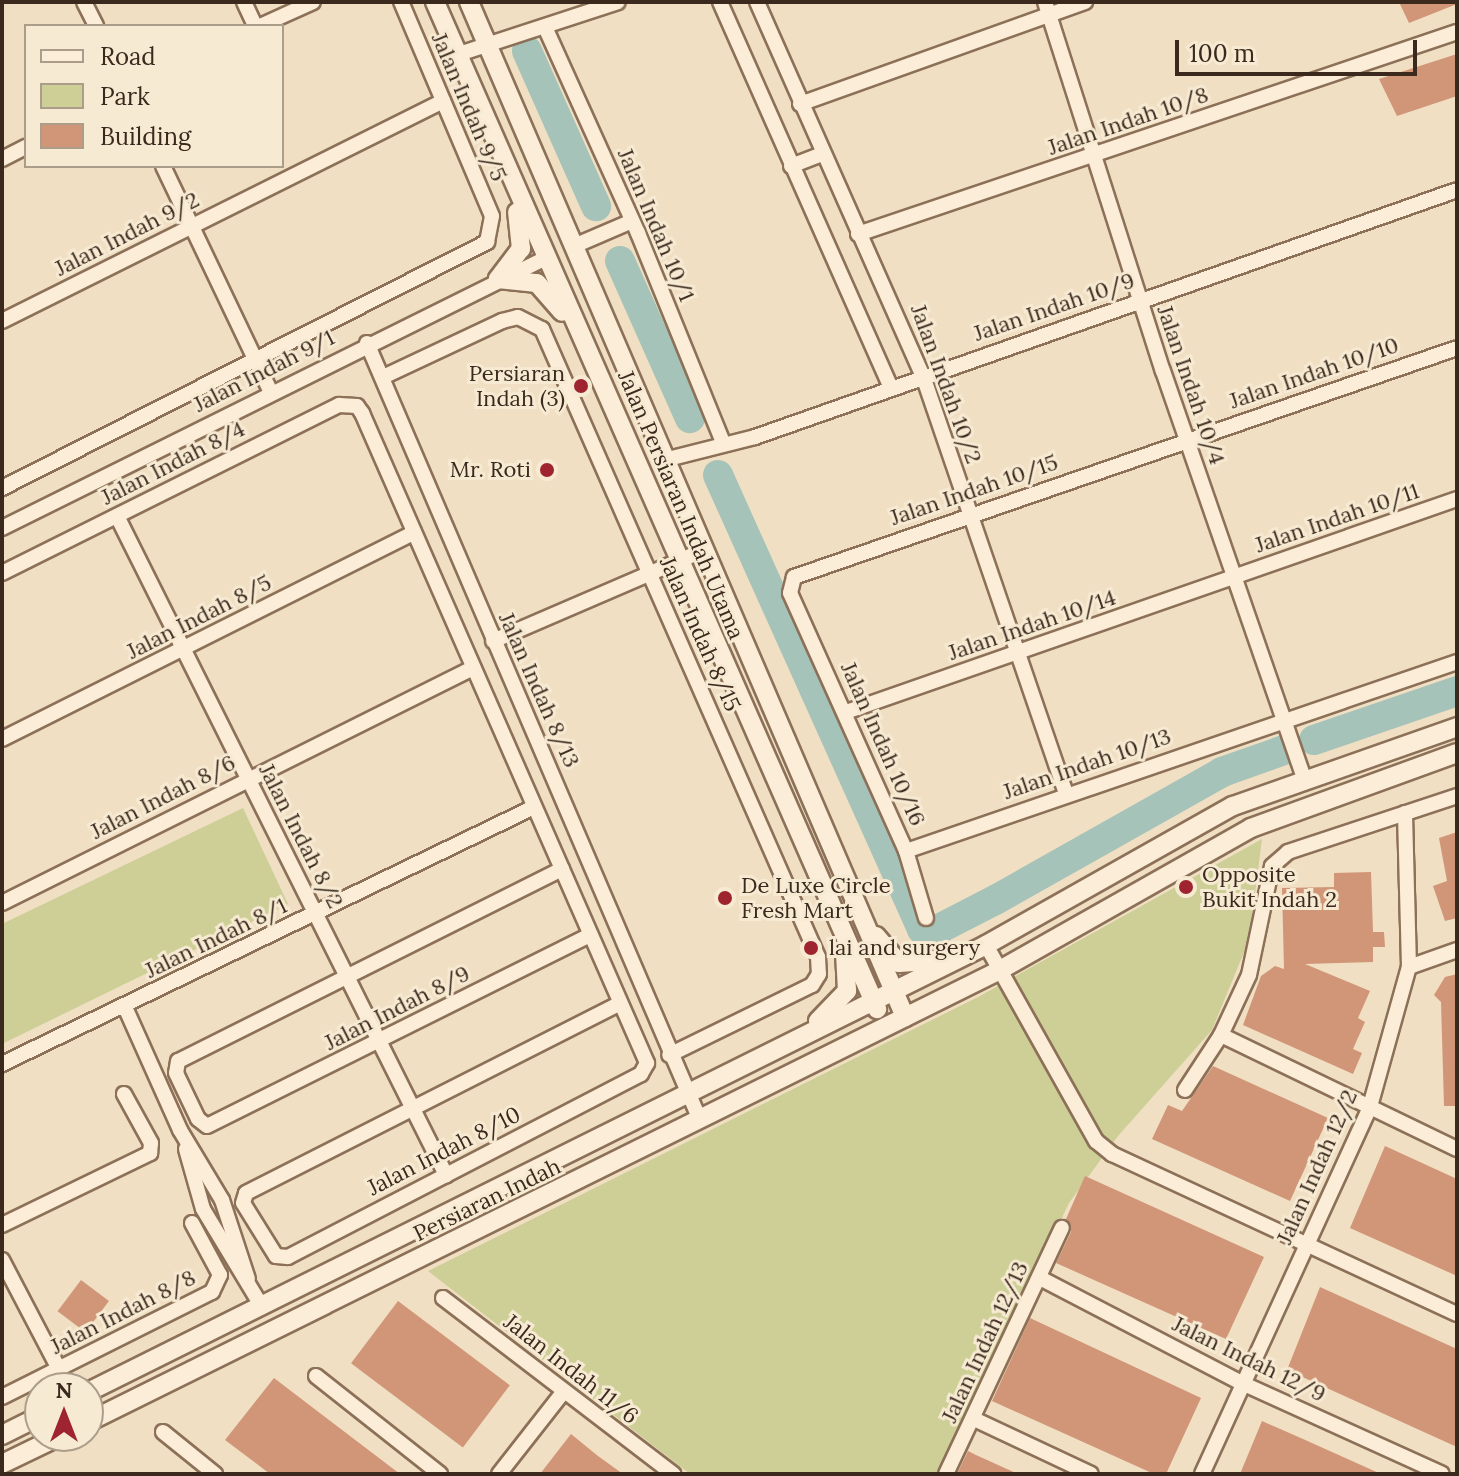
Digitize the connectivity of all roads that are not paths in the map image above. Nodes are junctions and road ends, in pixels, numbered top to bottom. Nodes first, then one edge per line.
1 (84, 2) edge
2 (244, 2) edge
3 (313, 2) edge
4 (401, 2) edge
5 (435, 2) edge
6 (469, 2) edge
7 (618, 2) edge
8 (720, 2) edge
9 (757, 2) edge
10 (1085, 2) edge
11 (1047, 8) edge
12 (95, 24) edge
13 (257, 24) edge
14 (263, 24) edge
15 (545, 27) junction
16 (1457, 32) edge
17 (486, 46) junction
18 (456, 55) junction
19 (443, 101) junction
20 (800, 104) junction
21 (525, 143) junction
22 (24, 148) edge
23 (500, 153) junction
24 (823, 154) junction
25 (1093, 157) junction
26 (2, 159) edge
27 (791, 166) junction
28 (164, 168) edge
29 (1457, 190) edge
30 (632, 221) junction
31 (191, 226) junction
32 (493, 231) joint
33 (858, 234) junction
34 (574, 246) junction
35 (548, 257) junction
36 (498, 279) junction
37 (1139, 300) junction
38 (2, 321) edge
39 (367, 343) junction
40 (615, 346) junction
41 (1457, 348) edge
42 (256, 361) junction
43 (593, 362) junction
44 (923, 376) junction
45 (383, 377) junction
46 (891, 387) junction
47 (271, 392) junction
48 (1186, 440) junction
49 (723, 442) junction
50 (664, 460) junction
51 (2, 488) edge
52 (1457, 499) edge
53 (970, 515) junction
54 (117, 516) junction
55 (2, 528) edge
56 (414, 533) junction
57 (702, 551) junction
58 (678, 560) junction
59 (649, 571) junction
60 (2, 573) edge
61 (1232, 578) junction
62 (790, 593) joint
63 (493, 641) junction
64 (184, 650) junction
65 (1018, 654) junction
66 (1457, 662) edge
67 (473, 668) junction
68 (846, 712) junction
69 (1284, 720) junction
70 (1457, 727) edge
71 (2, 739) edge
72 (1457, 753) edge
73 (1437, 760) junction
74 (248, 779) junction
75 (1304, 779) junction
76 (1066, 793) junction
77 (1457, 796) edge
78 (534, 807) junction
79 (1405, 813) junction
80 (1251, 828) junction
81 (906, 851) junction
82 (562, 869) junction
83 (2, 903) edge
84 (315, 913) junction
85 (926, 918) dead end
86 (864, 922) junction
87 (590, 935) junction
88 (844, 937) junction
89 (986, 945) junction
90 (1457, 950) edge
91 (968, 954) junction
92 (1409, 967) junction
93 (1000, 970) junction
94 (349, 980) junction
95 (893, 991) junction
96 (873, 1001) junction
97 (620, 1003) junction
98 (125, 1007) junction
99 (905, 1017) junction
100 (885, 1026) junction
101 (1221, 1035) junction
102 (800, 1037) junction
103 (379, 1042) junction
104 (669, 1055) junction
105 (2, 1064) edge
106 (1185, 1090) dead end
107 (686, 1093) junction
108 (124, 1094) dead end
109 (413, 1108) junction
110 (1369, 1110) junction
111 (700, 1120) junction
112 (1457, 1149) edge
113 (446, 1175) junction
114 (192, 1223) dead end
115 (2, 1225) edge
116 (1062, 1228) dead end
117 (1307, 1246) junction
118 (2, 1260) edge
119 (1040, 1278) junction
120 (343, 1297) junction
121 (443, 1298) dead end
122 (261, 1305) junction
123 (1457, 1314) edge
124 (215, 1360) junction
125 (59, 1369) junction
126 (316, 1376) dead end
127 (104, 1384) edge
128 (1244, 1384) junction
129 (564, 1391) junction
130 (2, 1397) edge
131 (104, 1414) edge
132 (974, 1419) junction
133 (24, 1424) edge
134 (163, 1432) dead end
135 (2, 1435) edge
136 (27, 1452) edge
137 (2, 1464) edge
138 (215, 1474) edge
139 (440, 1474) edge
140 (499, 1474) edge
141 (673, 1474) edge
142 (946, 1474) edge
143 (1091, 1474) edge
144 (1202, 1474) edge
145 (1442, 1474) edge

1 - 12 street
2 - 13 street
3 - 14 street
4 - 19 street, Jalan Indah 9/5
5 - 18 main road, Jalan Persiaran Indah Utama
6 - 17 main road, Jalan Persiaran Indah Utama
7 - 15 street
8 - 27 street
9 - 20 street, Jalan Indah 10/2
10 - 11 street
11 - 20 street
11 - 25 street, Jalan Indah 10/4
15 - 17 street
15 - 30 street, Jalan Indah 10/1
16 - 25 street, Jalan Indah 10/8
17 - 18 street
17 - 21 main road, Jalan Persiaran Indah Utama
18 - 23 main road, Jalan Persiaran Indah Utama
19 - 31 street, Jalan Indah 9/2
19 - 32 street, Jalan Indah 9/5
20 - 24 street, Jalan Indah 10/2
21 - 34 main road, Jalan Persiaran Indah Utama
21 - 35 main road
22 - 26 street
23 - 35 main road, Jalan Persiaran Indah Utama
23 - 36 main road
24 - 27 street
24 - 33 street, Jalan Indah 10/2
25 - 33 street, Jalan Indah 10/8
25 - 37 street, Jalan Indah 10/4
27 - 46 street
28 - 31 street
29 - 37 street, Jalan Indah 10/9
30 - 34 street
30 - 49 street, Jalan Indah 10/1
31 - 38 street, Jalan Indah 9/2
31 - 42 street
32 - 42 street, Jalan Indah 9/1
33 - 44 street, Jalan Indah 10/2
34 - 40 main road, Jalan Persiaran Indah Utama
35 - 36 street, Jalan Indah 9/1
35 - 40 main road
35 - 43 main road, Jalan Persiaran Indah Utama
36 - 39 street, Jalan Indah 9/1
36 - 43 main road
37 - 44 street, Jalan Indah 10/9
37 - 48 street, Jalan Indah 10/4
39 - 45 street, Jalan Indah 8/13
39 - 47 street, Jalan Indah 9/1
40 - 50 main road, Jalan Persiaran Indah Utama
41 - 48 street, Jalan Indah 10/10
42 - 47 street
42 - 51 street, Jalan Indah 9/1
43 - 58 main road, Jalan Persiaran Indah Utama
44 - 46 street, Jalan Indah 10/9
44 - 53 street, Jalan Indah 10/2
45 - 59 street, Jalan Indah 8/15
45 - 63 street, Jalan Indah 8/13
46 - 49 street, Jalan Indah 10/9
47 - 55 street, Jalan Indah 9/1
48 - 53 street, Jalan Indah 10/15
48 - 61 street, Jalan Indah 10/4
49 - 50 street, Jalan Indah 10/9
50 - 57 main road, Jalan Persiaran Indah Utama
52 - 61 street, Jalan Indah 10/11
53 - 62 street, Jalan Indah 10/15
53 - 65 street, Jalan Indah 10/2
54 - 56 street, Jalan Indah 8/4
54 - 60 street, Jalan Indah 8/4
54 - 64 street, Jalan Indah 8/2
56 - 64 street, Jalan Indah 8/5
56 - 67 street
57 - 58 street
57 - 86 main road, Jalan Persiaran Indah Utama
58 - 59 street
58 - 88 main road, Jalan Persiaran Indah Utama
59 - 63 street
59 - 104 street, Jalan Indah 8/15
61 - 65 street, Jalan Indah 10/14
61 - 69 street, Jalan Indah 10/4
62 - 68 street, Jalan Indah 10/16
63 - 104 street, Jalan Indah 8/13
64 - 71 street, Jalan Indah 8/5
64 - 74 street, Jalan Indah 8/2
65 - 68 street, Jalan Indah 10/14
65 - 76 street, Jalan Indah 10/2
66 - 69 street, Jalan Indah 10/13
67 - 74 street, Jalan Indah 8/6
67 - 78 street
68 - 81 street, Jalan Indah 10/16
69 - 75 street, Jalan Indah 10/4
69 - 76 street, Jalan Indah 10/13
70 - 75 main road
72 - 73 main road
73 - 75 main road
73 - 80 main road
74 - 83 street, Jalan Indah 8/6
74 - 84 street, Jalan Indah 8/2
75 - 80 main road
75 - 89 main road
76 - 81 street, Jalan Indah 10/13
77 - 79 street
78 - 82 street
78 - 84 street, Jalan Indah 8/1
79 - 92 street, Jalan Indah 12/2
79 - 101 street
80 - 93 main road
81 - 85 street, Jalan Indah 10/16
82 - 87 street
82 - 94 street
84 - 94 street, Jalan Indah 8/2
84 - 98 street, Jalan Indah 8/1
86 - 91 main road
86 - 95 main road, Jalan Persiaran Indah Utama
87 - 97 street
87 - 103 street, Jalan Indah 8/9
88 - 96 main road, Jalan Persiaran Indah Utama
88 - 102 main road
89 - 91 main road
89 - 93 street
90 - 92 street
91 - 95 main road
92 - 110 street, Jalan Indah 12/2
93 - 99 main road
93 - 117 street
94 - 103 street, Jalan Indah 8/2
94 - 103 street, Jalan Indah 8/9
95 - 96 main road, Persiaran Indah
95 - 99 main road, Jalan Persiaran Indah Utama
96 - 100 main road, Jalan Persiaran Indah Utama
96 - 102 main road, Persiaran Indah
97 - 109 street
97 - 113 street, Jalan Indah 8/10
98 - 105 street, Jalan Indah 8/1
98 - 122 street
99 - 100 main road, Persiaran Indah
100 - 111 main road, Persiaran Indah
101 - 106 street
101 - 110 street
102 - 107 main road, Persiaran Indah
103 - 109 street, Jalan Indah 8/2
104 - 107 street, Jalan Indah 8/13
107 - 111 street, Jalan Indah 8/13
107 - 122 main road, Persiaran Indah
108 - 115 street
109 - 113 street, Jalan Indah 8/2
109 - 113 street, Jalan Indah 8/10
110 - 112 street
110 - 117 street, Jalan Indah 12/2
111 - 120 main road, Persiaran Indah
114 - 125 street, Jalan Indah 8/8
116 - 119 street, Jalan Indah 12/13
117 - 123 street
117 - 128 street, Jalan Indah 12/2
118 - 125 street
119 - 128 street, Jalan Indah 12/9
119 - 132 street, Jalan Indah 12/13
120 - 122 main road
120 - 124 main road, Persiaran Indah
121 - 129 street, Jalan Indah 11/6
122 - 124 main road
122 - 127 main road, Persiaran Indah
124 - 131 main road, Persiaran Indah
125 - 130 street, Jalan Indah 8/8
126 - 139 street
128 - 144 street, Jalan Indah 12/2
128 - 145 street, Jalan Indah 12/9
129 - 140 street
129 - 141 street, Jalan Indah 11/6
132 - 142 street, Jalan Indah 12/13
132 - 143 street
133 - 135 main road
134 - 138 street
136 - 137 main road

